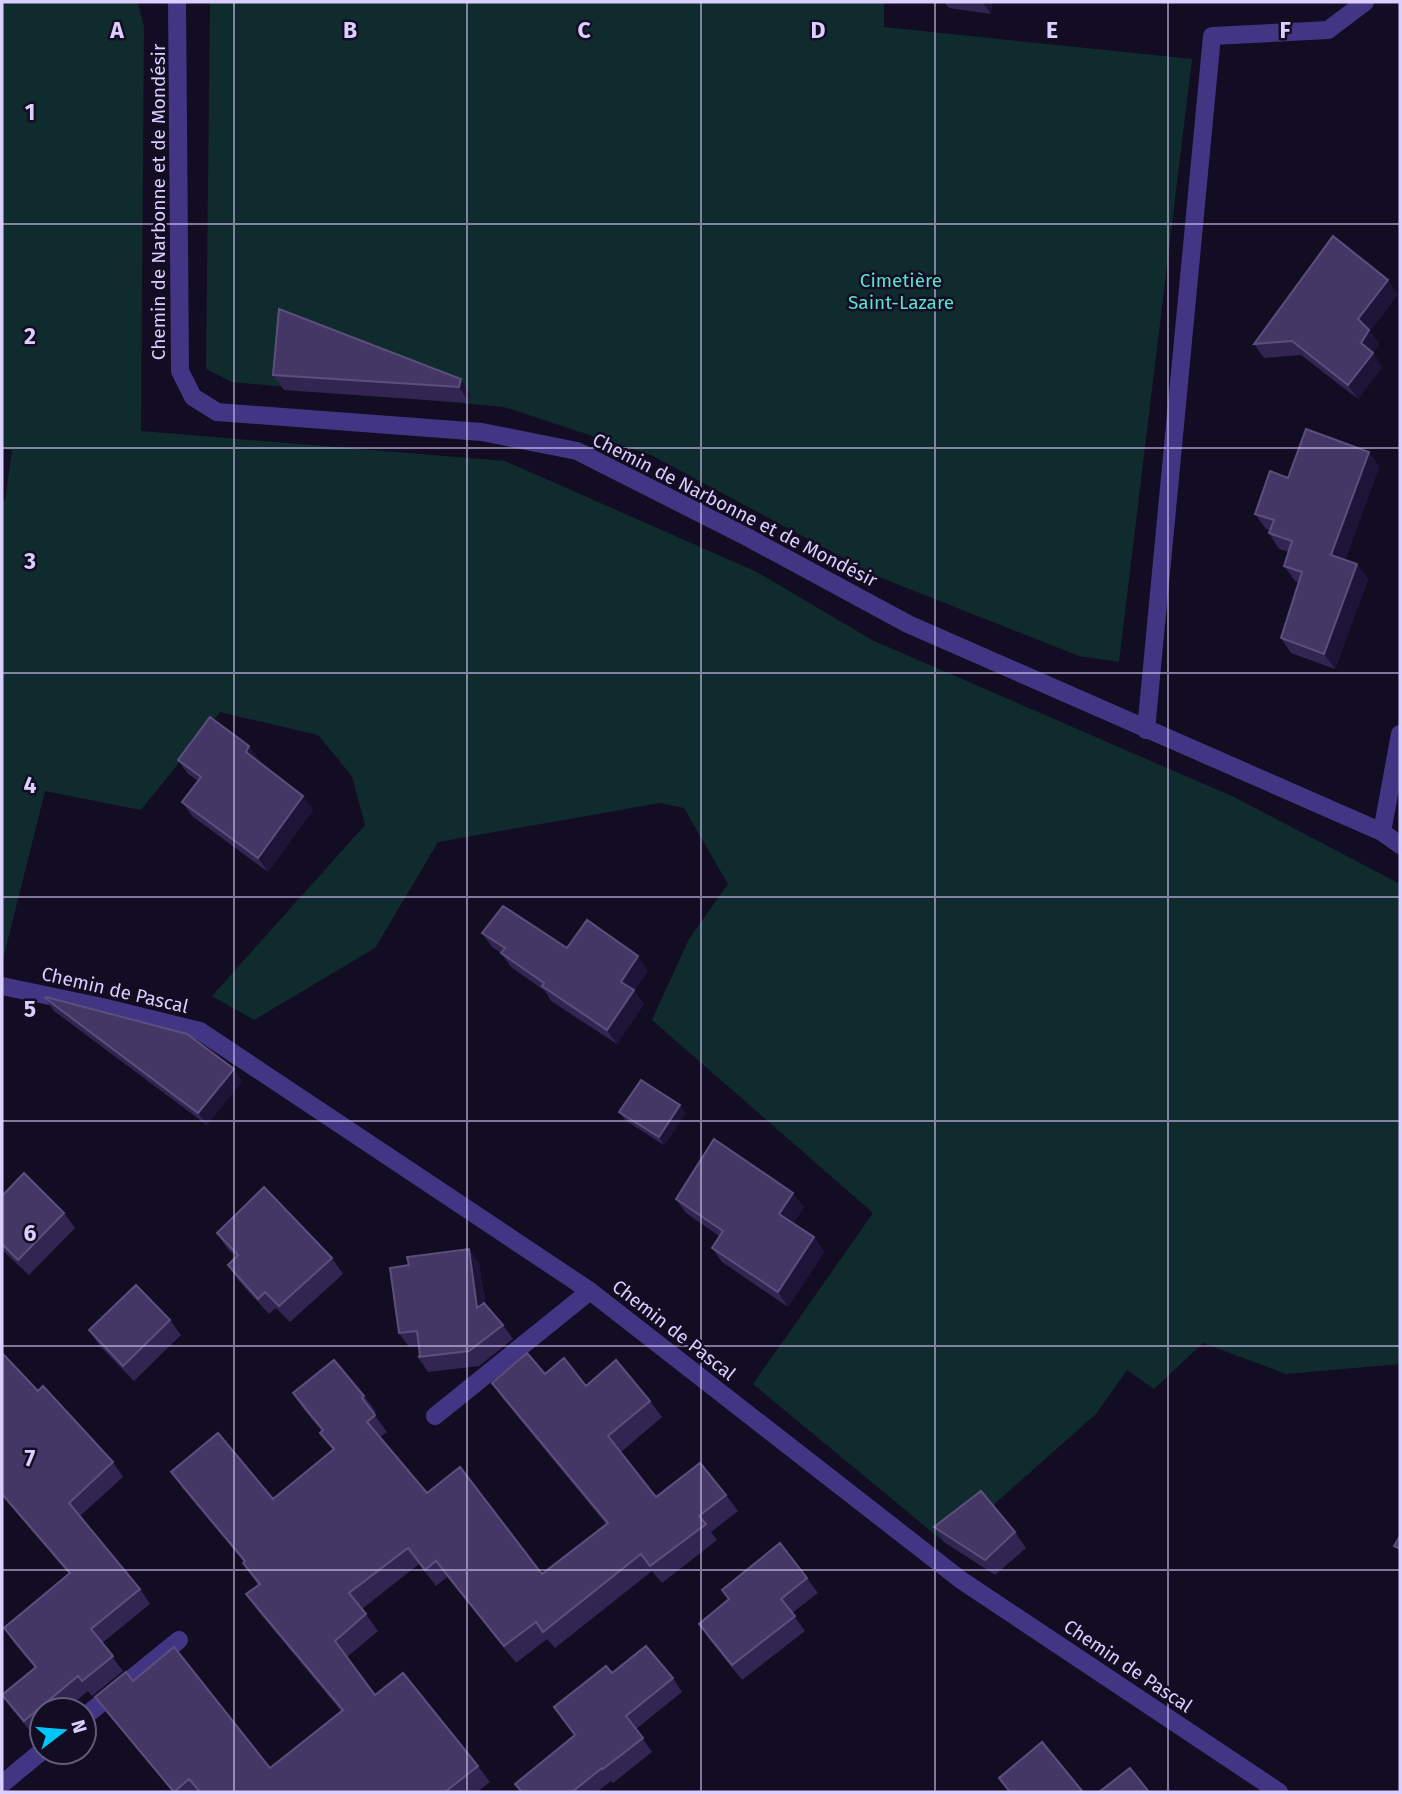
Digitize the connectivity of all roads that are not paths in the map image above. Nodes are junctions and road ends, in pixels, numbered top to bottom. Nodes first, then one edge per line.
1 (177, 2) edge
2 (1365, 2) edge
3 (1146, 730) junction
4 (1400, 734) edge
5 (1382, 832) junction
6 (1400, 845) edge
7 (2, 986) edge
8 (590, 1292) junction
9 (435, 1416) dead end
10 (179, 1640) dead end
11 (98, 1706) edge
12 (28, 1763) edge
13 (2, 1784) edge
14 (1279, 1792) edge

1 - 3 street, Chemin de Narbonne et de Mondésir
2 - 3 street
3 - 5 street, Chemin de Narbonne et de Mondésir
4 - 5 street
5 - 6 street, Chemin de Narbonne et de Mondésir
7 - 8 street, Chemin de Pascal
8 - 9 street
8 - 14 street, Chemin de Pascal
10 - 11 street
12 - 13 street

